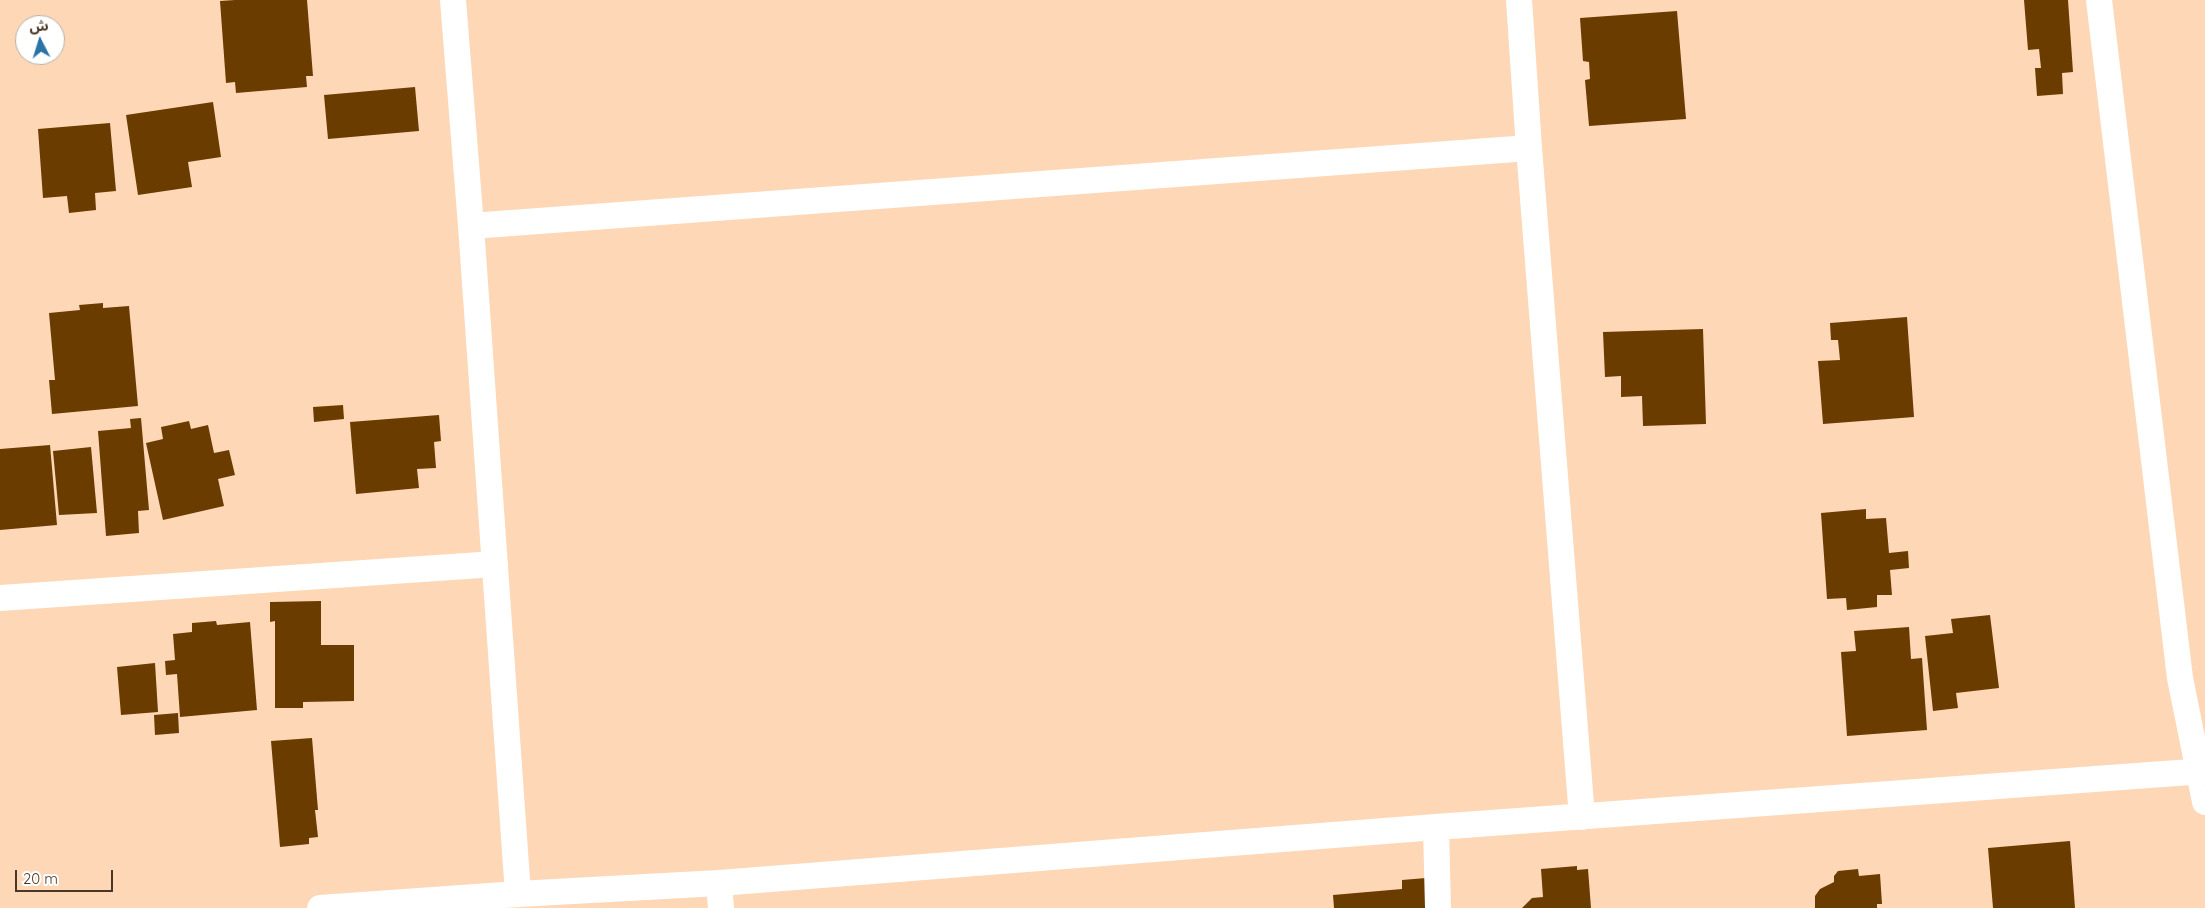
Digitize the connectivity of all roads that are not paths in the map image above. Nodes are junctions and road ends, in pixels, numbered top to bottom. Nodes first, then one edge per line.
1 (453, 0) edge
2 (1519, 0) edge
3 (2100, 0) edge
4 (1529, 148) junction
5 (472, 226) junction
6 (495, 564) junction
7 (0, 598) edge
8 (2202, 771) edge
9 (2205, 802) edge
10 (1582, 817) junction
11 (1436, 827) junction
12 (518, 894) junction
13 (720, 896) edge
14 (320, 908) edge
15 (1438, 908) edge

1 - 5 street
2 - 4 street
3 - 8 street
4 - 5 street
4 - 10 street
5 - 6 street
6 - 7 street
6 - 12 street
8 - 9 street
8 - 10 street
10 - 11 street
11 - 13 street
11 - 15 street
12 - 13 street
12 - 14 street

